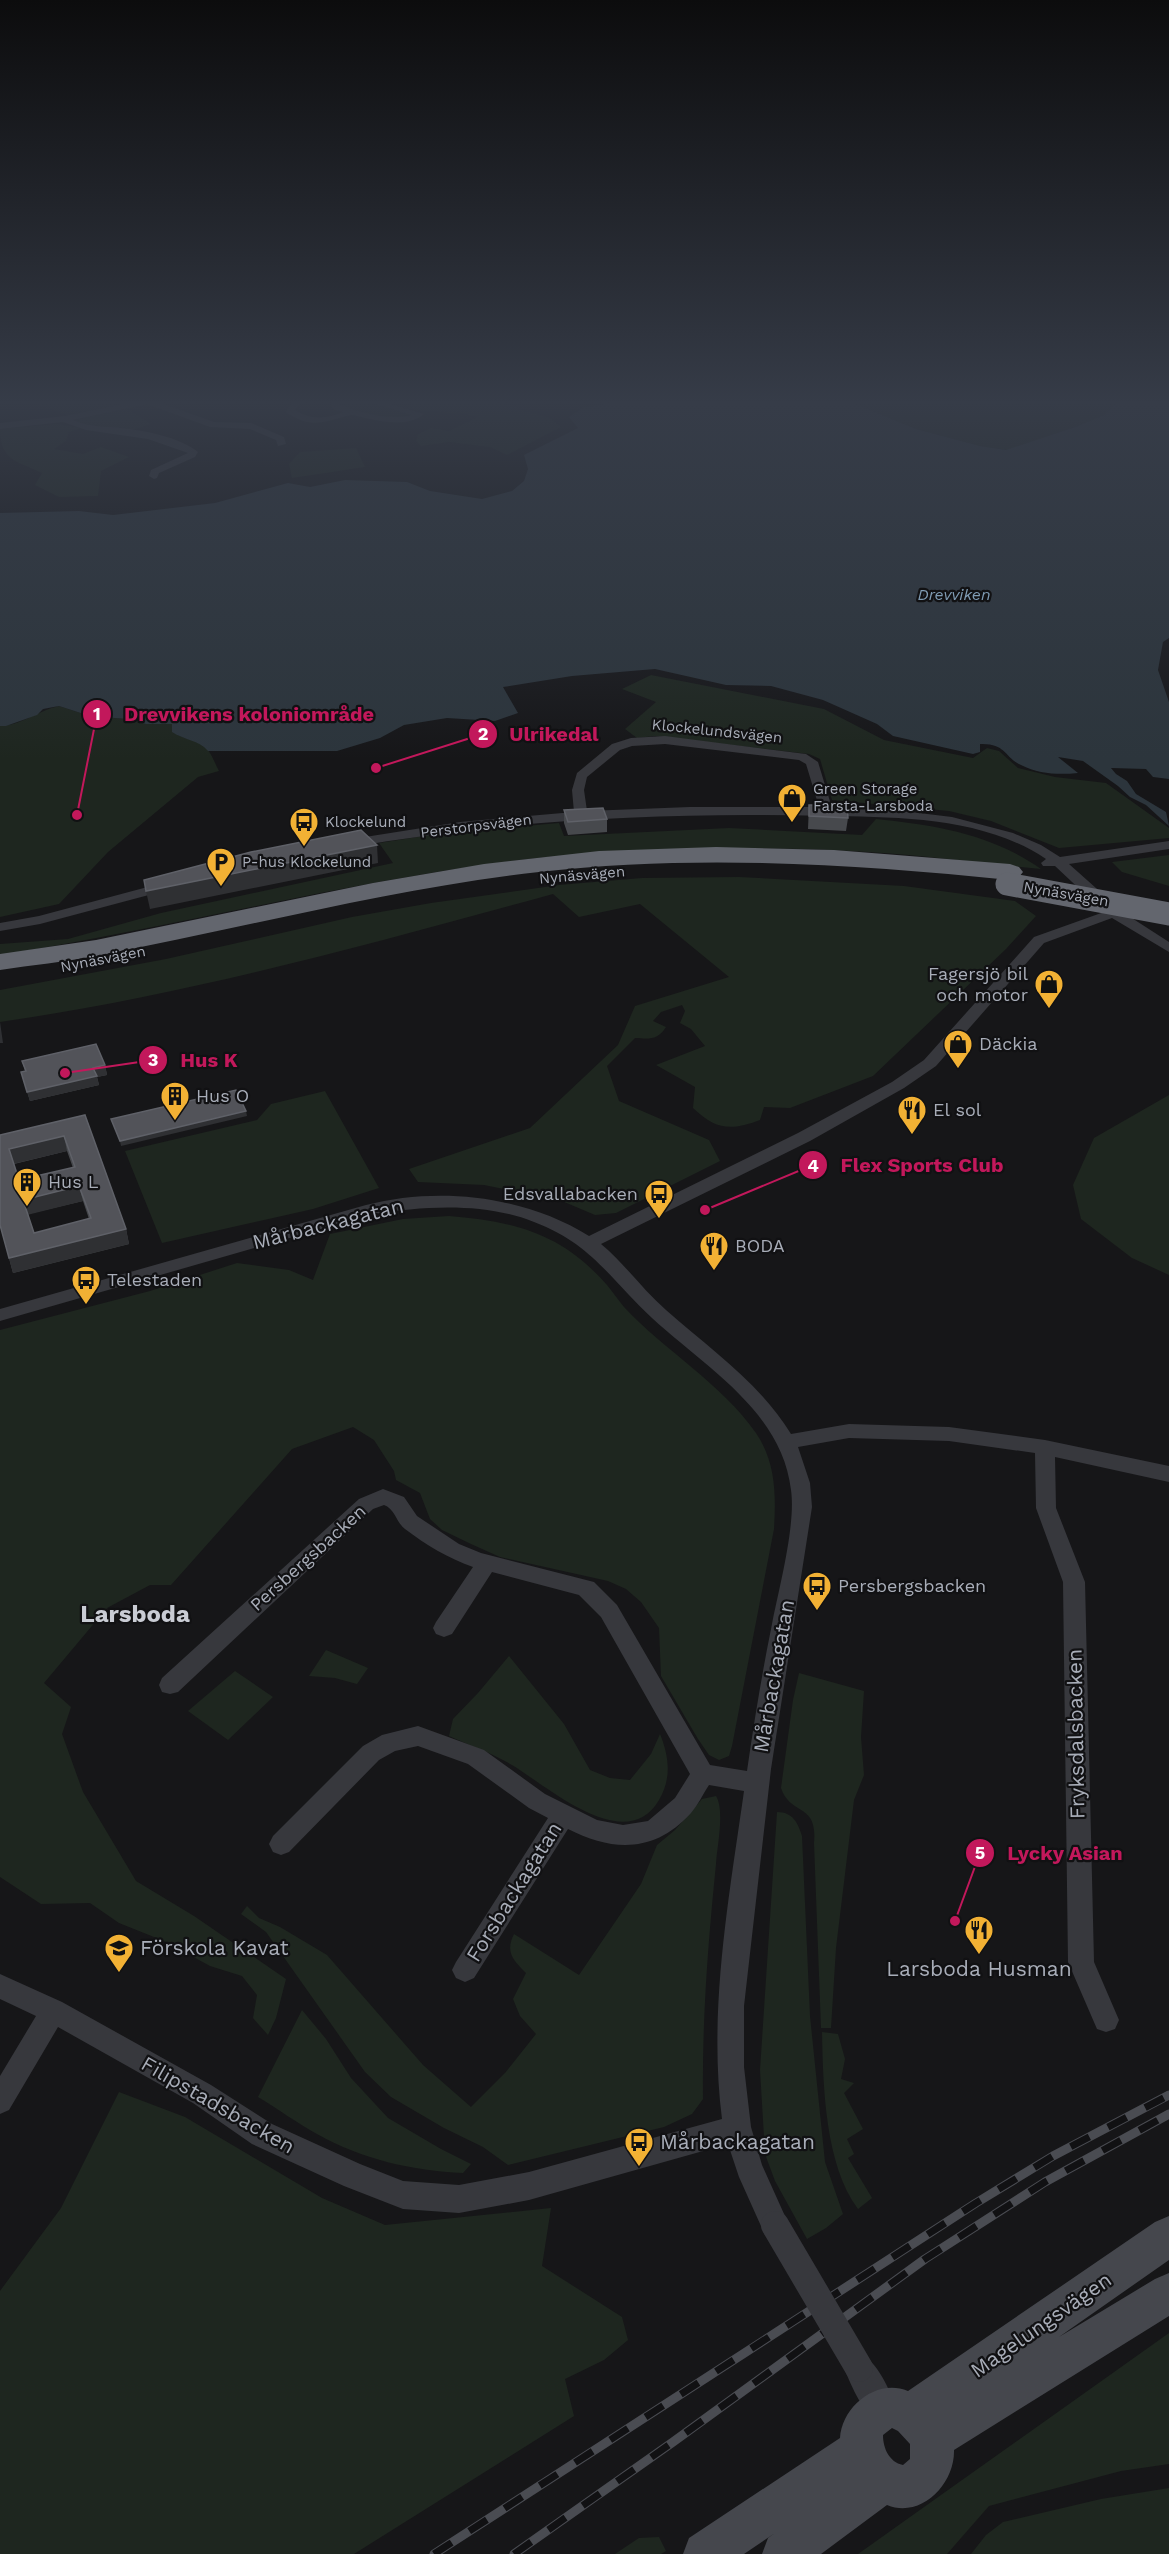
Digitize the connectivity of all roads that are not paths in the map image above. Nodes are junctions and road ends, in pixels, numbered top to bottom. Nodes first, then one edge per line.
1 (827, 812) junction
2 (581, 815) junction
3 (1164, 846) edge
4 (327, 848) edge
5 (1052, 862) junction
6 (1008, 878) junction
7 (184, 881) edge
8 (1169, 900) edge
9 (1169, 914) edge
10 (1114, 918) junction
11 (0, 927) edge
12 (1169, 950) edge
13 (0, 962) edge
14 (0, 977) edge
15 (589, 1243) junction
16 (0, 1315) edge
17 (786, 1442) junction
18 (1045, 1448) junction
19 (1169, 1474) edge
20 (487, 1562) junction
21 (444, 1628) dead end
22 (170, 1685) dead end
23 (703, 1774) junction
24 (756, 1783) junction
25 (563, 1815) junction
26 (281, 1844) dead end
27 (465, 1970) dead end
28 (0, 1986) edge
29 (53, 2012) junction
30 (1106, 2020) dead end
31 (0, 2101) edge
32 (737, 2128) junction
33 (1169, 2236) edge
34 (1169, 2293) edge
35 (909, 2420) junction
36 (872, 2465) junction
37 (705, 2554) edge
38 (784, 2554) edge

1 - 2 street, Perstorpsvägen
1 - 2 street, Klockelundsvägen
1 - 5 street, Perstorpsvägen
2 - 4 street, Perstorpsvägen
3 - 5 street
5 - 10 street, Perstorpsvägen
6 - 8 highway, Nynäsvägen
6 - 9 highway, Nynäsvägen, bridge
6 - 13 highway, Nynäsvägen
6 - 14 highway, Nynäsvägen
7 - 11 street
10 - 12 street, Perstorpsvägen
10 - 15 street
15 - 16 street, Mårbackagatan
15 - 17 street, Mårbackagatan
17 - 18 street
17 - 24 street, Mårbackagatan
18 - 19 street
18 - 30 street, Fryksdalsbacken
20 - 21 street
20 - 22 street, Persbergsbacken
20 - 23 street, Persbergsbacken
23 - 24 street
23 - 25 street, Forsbackagatan
24 - 32 street, Mårbackagatan
25 - 26 street, Forsbackagatan
25 - 27 street, Forsbackagatan
28 - 29 street, Filipstadsbacken
29 - 31 street
29 - 32 street, Filipstadsbacken
32 - 35 street, Mårbackagatan, bridge
33 - 35 main road, Magelungsvägen
34 - 35 main road, Magelungsvägen
35 - 36 main road, Magelungsvägen
35 - 36 main road
36 - 37 main road
36 - 38 main road

